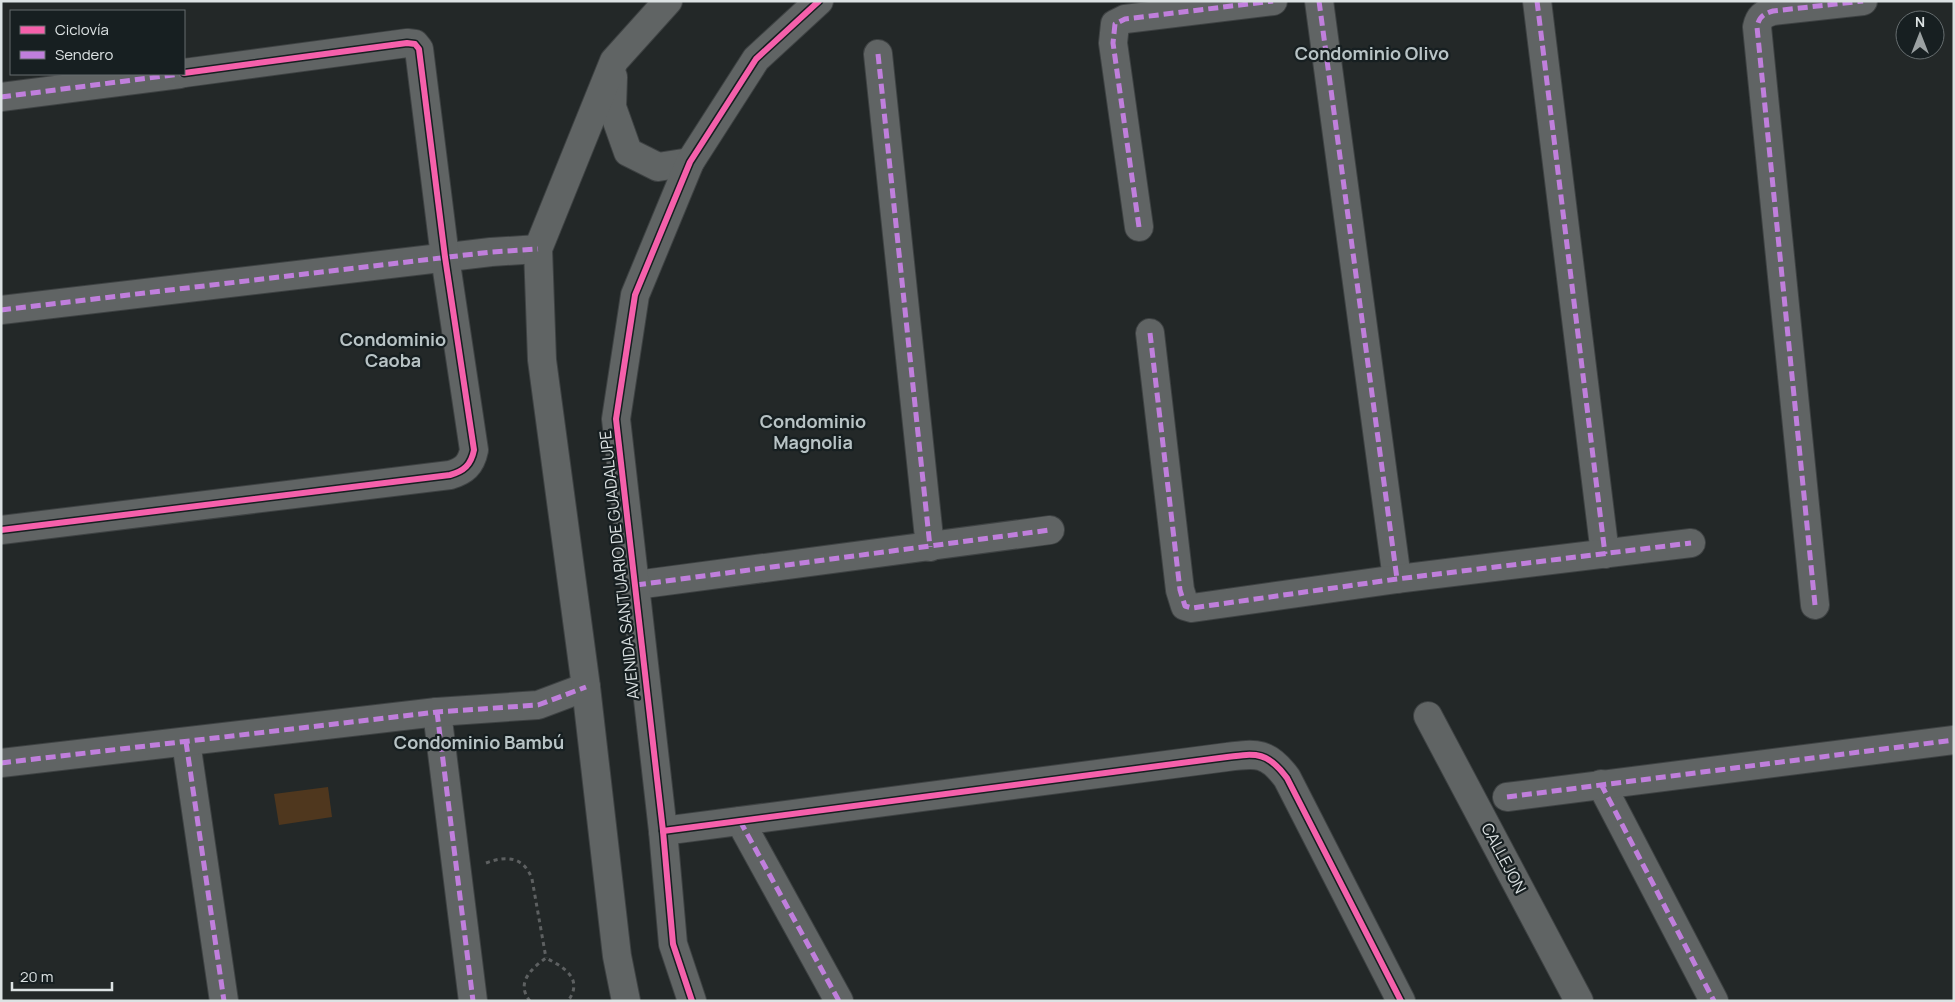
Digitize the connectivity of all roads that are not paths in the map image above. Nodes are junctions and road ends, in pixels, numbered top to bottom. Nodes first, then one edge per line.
1 (668, 1) edge
2 (819, 1) edge
3 (1273, 1) edge
4 (1319, 1) edge
5 (1537, 1) edge
6 (1863, 1) edge
7 (878, 54) dead end
8 (614, 61) junction
9 (185, 74) edge
10 (174, 75) edge
11 (1, 97) edge
12 (690, 162) junction
13 (1139, 227) dead end
14 (538, 249) junction
15 (445, 257) junction
16 (1, 310) edge
17 (1150, 333) dead end
18 (1, 530) edge
19 (1050, 530) dead end
20 (1691, 544) dead end
21 (930, 547) junction
22 (1605, 554) junction
23 (1397, 579) junction
24 (636, 585) junction
25 (1815, 605) dead end
26 (586, 686) junction
27 (437, 712) junction
28 (1428, 716) dead end
29 (1954, 740) edge
30 (186, 742) junction
31 (1, 763) edge
32 (1601, 784) junction
33 (1507, 797) dead end
34 (728, 823) junction
35 (663, 831) junction
36 (224, 1001) edge
37 (473, 1001) edge
38 (626, 1001) edge
39 (692, 1001) edge
40 (839, 1001) edge
41 (1401, 1001) edge
42 (1579, 1001) edge
43 (1714, 1001) edge

1 - 8 street
2 - 12 street, AVENIDA SANTUARIO DE GUADALUPE
3 - 13 street
4 - 23 street
5 - 22 street
6 - 25 street
7 - 21 street
8 - 12 street
8 - 14 street
9 - 15 street
10 - 11 street
12 - 24 street, AVENIDA SANTUARIO DE GUADALUPE
14 - 15 street
14 - 26 street
15 - 16 street
15 - 18 street
17 - 23 street
19 - 21 street
20 - 22 street
21 - 24 street
22 - 23 street
24 - 35 street, AVENIDA SANTUARIO DE GUADALUPE
26 - 27 street
26 - 38 street
27 - 30 street
27 - 37 street
28 - 42 street, CALLEJON
29 - 32 street
30 - 31 street
30 - 36 street
32 - 33 street
32 - 43 street
34 - 35 street
34 - 40 street
34 - 41 street
35 - 39 street, AVENIDA SANTUARIO DE GUADALUPE

